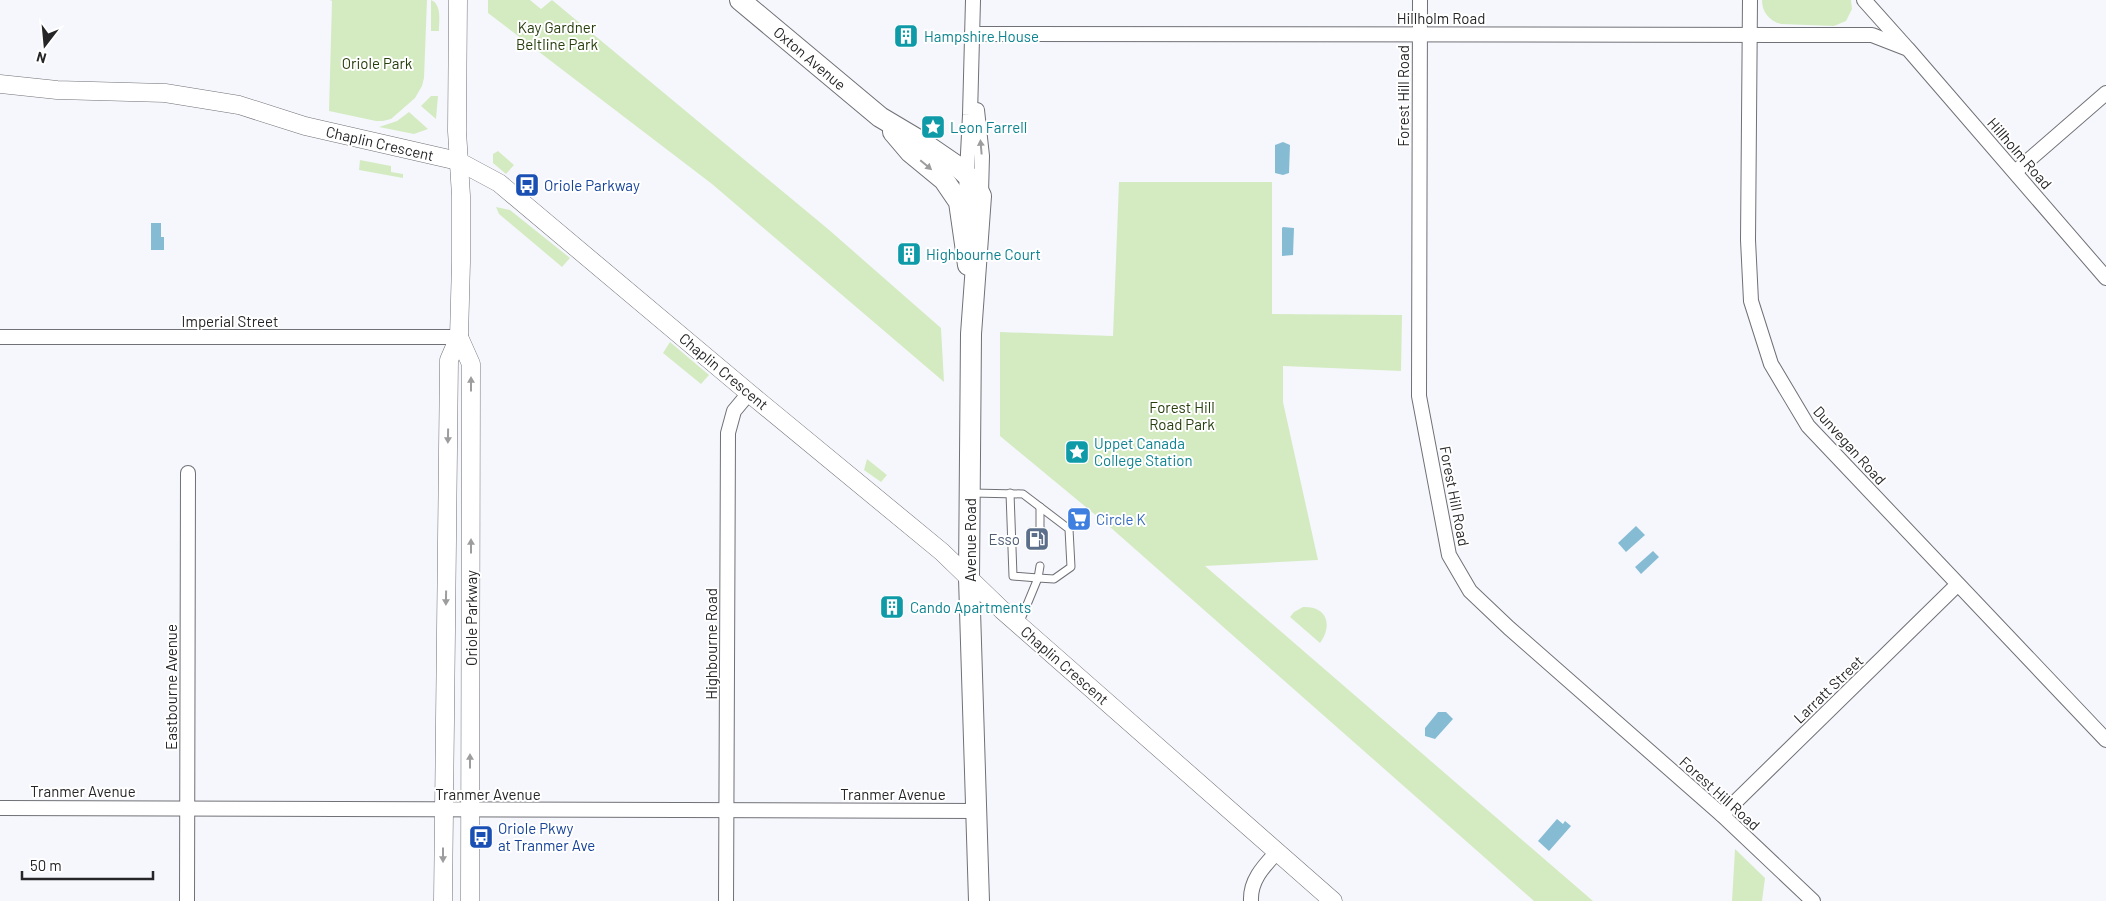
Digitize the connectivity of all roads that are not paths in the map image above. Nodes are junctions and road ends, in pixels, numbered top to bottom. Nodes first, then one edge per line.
1 (458, 0) edge
2 (740, 0) edge
3 (973, 0) edge
4 (1420, 0) edge
5 (1750, 0) edge
6 (1864, 0) edge
7 (972, 34) junction
8 (1419, 34) junction
9 (1750, 36) junction
10 (1908, 49) junction
11 (972, 74) junction
12 (0, 84) edge
13 (2106, 93) edge
14 (880, 117) junction
15 (458, 161) junction
16 (2015, 172) junction
17 (966, 174) junction
18 (981, 196) junction
19 (964, 230) junction
20 (2106, 278) edge
21 (973, 299) junction
22 (0, 337) edge
23 (459, 337) junction
24 (749, 393) junction
25 (188, 473) dead end
26 (970, 493) junction
27 (1010, 493) junction
28 (1040, 507) junction
29 (1040, 529) dead end
30 (1040, 566) dead end
31 (969, 578) junction
32 (1038, 578) junction
33 (1957, 585) junction
34 (1019, 624) junction
35 (2106, 740) edge
36 (187, 807) junction
37 (0, 808) edge
38 (443, 810) junction
39 (470, 810) junction
40 (727, 810) junction
41 (977, 811) junction
42 (1722, 815) junction
43 (1277, 852) junction
44 (187, 901) edge
45 (443, 901) edge
46 (470, 901) edge
47 (726, 901) edge
48 (979, 901) edge
49 (1251, 901) edge
50 (1333, 901) edge
51 (1812, 901) edge

1 - 15 street, Oriole Parkway
2 - 14 main road, Oxton Avenue
3 - 7 street, Avenue Road
4 - 8 street, Forest Hill Road
5 - 9 street, Dunvegan Road
6 - 10 street, Hillholm Road
7 - 8 street, Hillholm Road
7 - 11 street, Avenue Road
8 - 9 street, Hillholm Road
8 - 42 street, Forest Hill Road
9 - 10 street, Hillholm Road
9 - 33 street, Dunvegan Road
10 - 16 street, Hillholm Road
11 - 17 street, Avenue Road
18 -> 11 street, Avenue Road
12 - 15 street, Chaplin Crescent
13 - 16 street
14 - 17 main road, Oxton Avenue
14 -> 19 main road, Oxton Avenue
15 - 23 street, Oriole Parkway
15 - 24 street, Chaplin Crescent
16 - 20 street, Hillholm Road
17 - 18 main road, Oxton Avenue
17 - 19 street, Avenue Road
18 - 21 main road, Avenue Road
19 - 21 main road, Avenue Road
21 - 26 main road, Avenue Road
22 - 23 street, Imperial Street
23 -> 38 street, Oriole Parkway
39 -> 23 street, Oriole Parkway
24 - 31 street, Chaplin Crescent
24 - 40 street, Highbourne Road
25 - 36 street, Eastbourne Avenue
26 - 27 lane
26 - 31 main road, Avenue Road
27 - 28 lane
27 - 32 lane
28 - 29 lane
28 - 32 lane
30 - 32 lane
31 - 34 street, Chaplin Crescent
31 - 41 main road, Avenue Road
32 - 34 lane
33 - 35 street, Dunvegan Road
33 - 42 street, Larratt Street
34 - 43 street, Chaplin Crescent
36 - 37 street, Tranmer Avenue
36 - 38 street, Tranmer Avenue
36 - 44 street, Eastbourne Avenue
38 - 39 street, Tranmer Avenue
38 -> 45 street, Oriole Parkway
39 - 40 street, Tranmer Avenue
39 - 46 street, Oriole Parkway
40 - 41 street, Tranmer Avenue
40 - 47 street, Highbourne Road
41 - 48 main road, Avenue Road
42 - 51 street, Forest Hill Road
43 - 49 street
43 - 50 street, Chaplin Crescent

